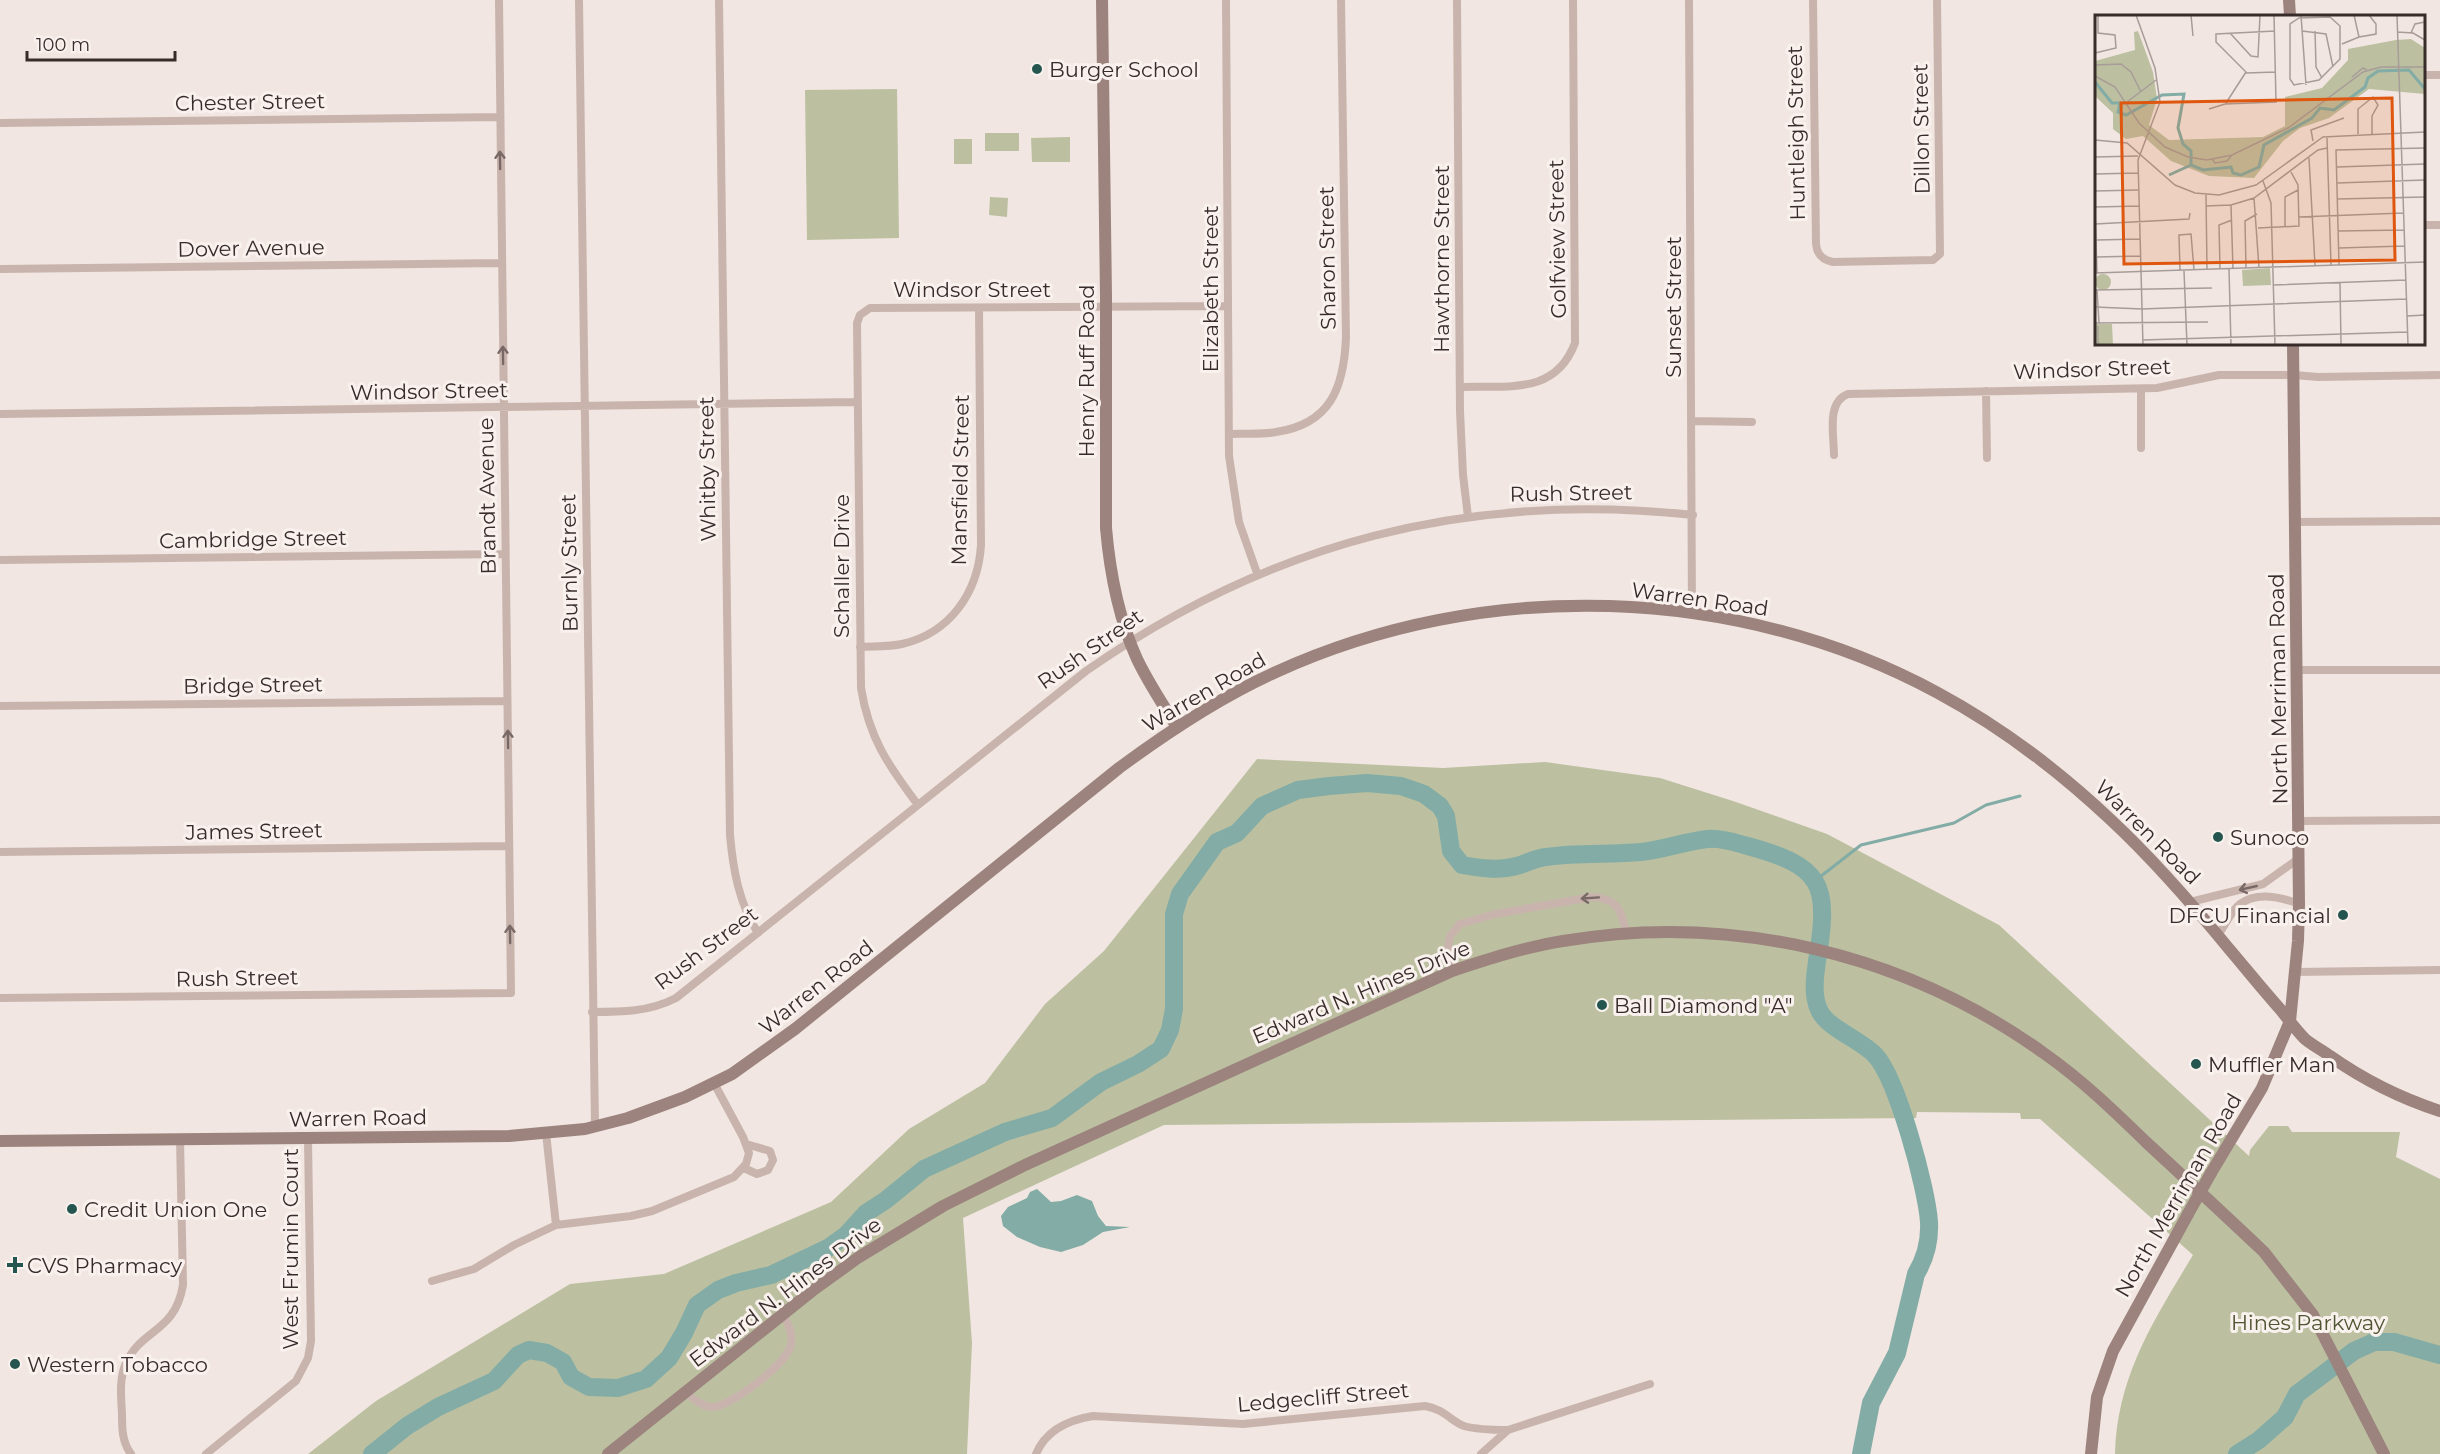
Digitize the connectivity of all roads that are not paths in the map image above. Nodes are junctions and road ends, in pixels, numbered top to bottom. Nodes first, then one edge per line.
1 (499, 0) edge
2 (579, 0) edge
3 (719, 0) edge
4 (1102, 0) edge
5 (1226, 0) edge
6 (1341, 0) edge
7 (1458, 0) edge
8 (1573, 0) edge
9 (1689, 0) edge
10 (1813, 0) edge
11 (1937, 0) edge
12 (2289, 0) edge
13 (2290, 15) edge
14 (500, 117) junction
15 (0, 123) edge
16 (1938, 257) joint
17 (502, 263) junction
18 (0, 269) edge
19 (1106, 306) junction
20 (1228, 306) junction
21 (980, 308) junction
22 (862, 312) joint
23 (2293, 345) edge
24 (2294, 375) junction
25 (2440, 375) edge
26 (1460, 387) junction
27 (2141, 389) junction
28 (1986, 391) junction
29 (858, 402) junction
30 (724, 404) junction
31 (586, 407) junction
32 (504, 409) junction
33 (0, 414) edge
34 (1692, 421) junction
35 (1752, 422) dead end
36 (1229, 434) junction
37 (2141, 448) dead end
38 (1834, 455) dead end
39 (1987, 458) dead end
40 (1693, 515) junction
41 (1468, 517) junction
42 (2440, 521) edge
43 (2295, 522) junction
44 (506, 555) junction
45 (0, 560) edge
46 (1257, 573) junction
47 (1692, 613) junction
48 (1129, 641) junction
49 (860, 646) junction
50 (2297, 670) junction
51 (2440, 670) edge
52 (507, 701) junction
53 (0, 706) edge
54 (1177, 727) junction
55 (918, 805) junction
56 (2440, 820) edge
57 (2299, 821) junction
58 (509, 846) junction
59 (0, 852) edge
60 (2298, 859) junction
61 (2190, 902) junction
62 (2299, 904) junction
63 (758, 933) junction
64 (1626, 933) junction
65 (2218, 935) junction
66 (2440, 970) edge
67 (1452, 971) junction
68 (2295, 972) junction
69 (511, 993) joint
70 (0, 998) edge
71 (592, 1012) junction
72 (2290, 1021) junction
73 (714, 1083) junction
74 (2440, 1110) edge
75 (595, 1126) junction
76 (546, 1133) junction
77 (309, 1138) junction
78 (180, 1139) junction
79 (0, 1141) edge
80 (746, 1144) junction
81 (744, 1168) junction
82 (556, 1225) junction
83 (432, 1281) dead end
84 (783, 1312) junction
85 (1650, 1384) dead end
86 (685, 1392) junction
87 (1508, 1430) junction
88 (1036, 1453) edge
89 (131, 1454) edge
90 (206, 1454) edge
91 (608, 1454) edge
92 (1480, 1454) edge
93 (2091, 1454) edge
94 (2384, 1454) edge

1 - 14 street, Brandt Avenue
2 - 31 street, Burnly Street
3 - 30 street, Whitby Street
4 - 19 main road, Henry Ruff Road
5 - 20 street, Elizabeth Street
6 - 36 street, Sharon Street
7 - 26 street, Hawthorne Street
8 - 26 street, Golfview Street
9 - 34 street, Sunset Street
10 - 16 street, Huntleigh Street
11 - 16 street, Dillon Street
12 - 13 main road
14 - 15 street, Chester Street
17 -> 14 street, Brandt Avenue
17 - 18 street, Dover Avenue
32 -> 17 street, Brandt Avenue
19 - 20 street, Windsor Street
19 - 21 street, Windsor Street
19 - 48 main road, Henry Ruff Road
20 - 36 street, Elizabeth Street
21 - 22 street, Windsor Street
21 - 49 street, Mansfield Street
22 - 29 street, Schaller Drive
23 - 24 main road, North Merriman Road
24 - 25 street, Windsor Street
24 - 27 street, Windsor Street
24 - 43 main road, North Merriman Road
26 - 41 street, Hawthorne Street
27 - 28 street, Windsor Street
27 - 37 street
28 - 38 street, Windsor Street
28 - 39 street
29 - 30 street, Windsor Street
29 - 49 street, Schaller Drive
30 - 31 street, Windsor Street
30 - 63 street, Whitby Street
31 - 32 street, Windsor Street
31 - 71 street, Burnly Street
32 - 33 street, Windsor Street
32 - 44 street, Brandt Avenue
34 - 35 street
34 - 40 street, Sunset Street
36 - 46 street, Elizabeth Street
40 - 41 street, Rush Street
40 - 47 street, Sunset Street
41 - 46 street, Rush Street
42 - 43 street
43 - 50 main road, North Merriman Road
44 - 45 street, Cambridge Street
44 - 52 street, Brandt Avenue
46 - 48 street, Rush Street
47 - 54 main road, Warren Road
47 - 61 main road, Warren Road
48 - 54 main road, Henry Ruff Road
48 - 55 street, Rush Street
49 - 55 street, Schaller Drive
50 - 51 street
50 - 57 main road, North Merriman Road
52 - 53 street, Bridge Street
58 -> 52 street, Brandt Avenue
54 - 73 main road, Warren Road
55 - 63 street, Rush Street
56 - 57 street
57 - 60 main road, North Merriman Road
58 - 59 street, James Street
69 -> 58 street, Brandt Avenue
60 -> 61 street
60 - 62 main road, North Merriman Road
61 - 65 main road, Warren Road
62 - 65 street
62 - 68 main road, North Merriman Road
63 - 71 street, Rush Street
64 - 67 main road, Edward N. Hines Drive
64 -> 67 street
64 - 94 main road, Edward N. Hines Drive
65 - 72 main road, Warren Road
66 - 68 street
67 - 84 main road, Edward N. Hines Drive
68 - 72 main road, North Merriman Road
69 - 70 street, Rush Street
71 - 75 street, Burnly Street
72 - 74 main road, Warren Road
72 - 93 main road, North Merriman Road, bridge
73 - 75 main road, Warren Road
73 - 80 street
75 - 76 main road, Warren Road
76 - 77 main road, Warren Road
76 - 82 street
77 - 78 main road, Warren Road
77 - 90 street, West Frumin Court
78 - 79 main road, Warren Road
78 - 89 street
80 - 81 street
80 - 81 street
81 - 82 street
82 - 83 street
84 - 86 main road, Edward N. Hines Drive
84 - 86 street
85 - 87 street, Ledgecliff Street
86 - 91 main road, Edward N. Hines Drive
87 - 88 street, Ledgecliff Street
87 - 92 street

